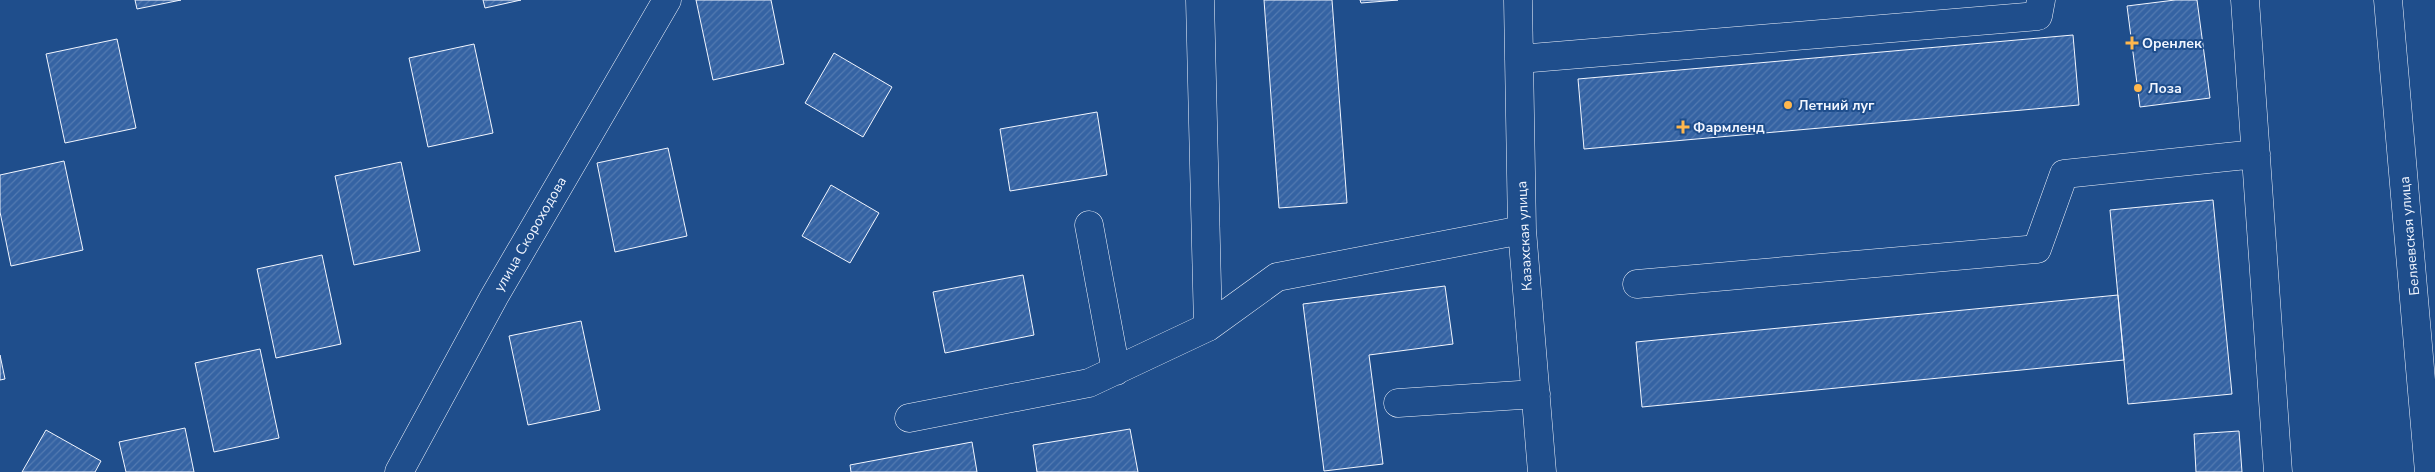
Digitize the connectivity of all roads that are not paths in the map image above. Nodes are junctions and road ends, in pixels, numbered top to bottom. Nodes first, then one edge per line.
1 (667, 0) edge
2 (1200, 0) edge
3 (1518, 0) edge
4 (2041, 0) edge
5 (2245, 0) edge
6 (2388, 0) edge
7 (1519, 58) junction
8 (2256, 154) junction
9 (1089, 225) dead end
10 (1522, 230) junction
11 (1636, 284) dead end
12 (1208, 327) junction
13 (1116, 371) junction
14 (1536, 394) junction
15 (1398, 402) dead end
16 (909, 418) dead end
17 (399, 472) edge
18 (1542, 472) edge
19 (2278, 472) edge
20 (2429, 472) edge

1 - 17 street, улица Скороходова
2 - 12 street
3 - 7 street, Казахская улица
4 - 7 street
5 - 8 street
6 - 20 street, Беляевская улица
7 - 10 street, Казахская улица
8 - 11 street
8 - 19 street
9 - 13 street
10 - 12 street
10 - 14 street, Казахская улица
12 - 13 street
13 - 16 street
14 - 15 street
14 - 18 street, Казахская улица

